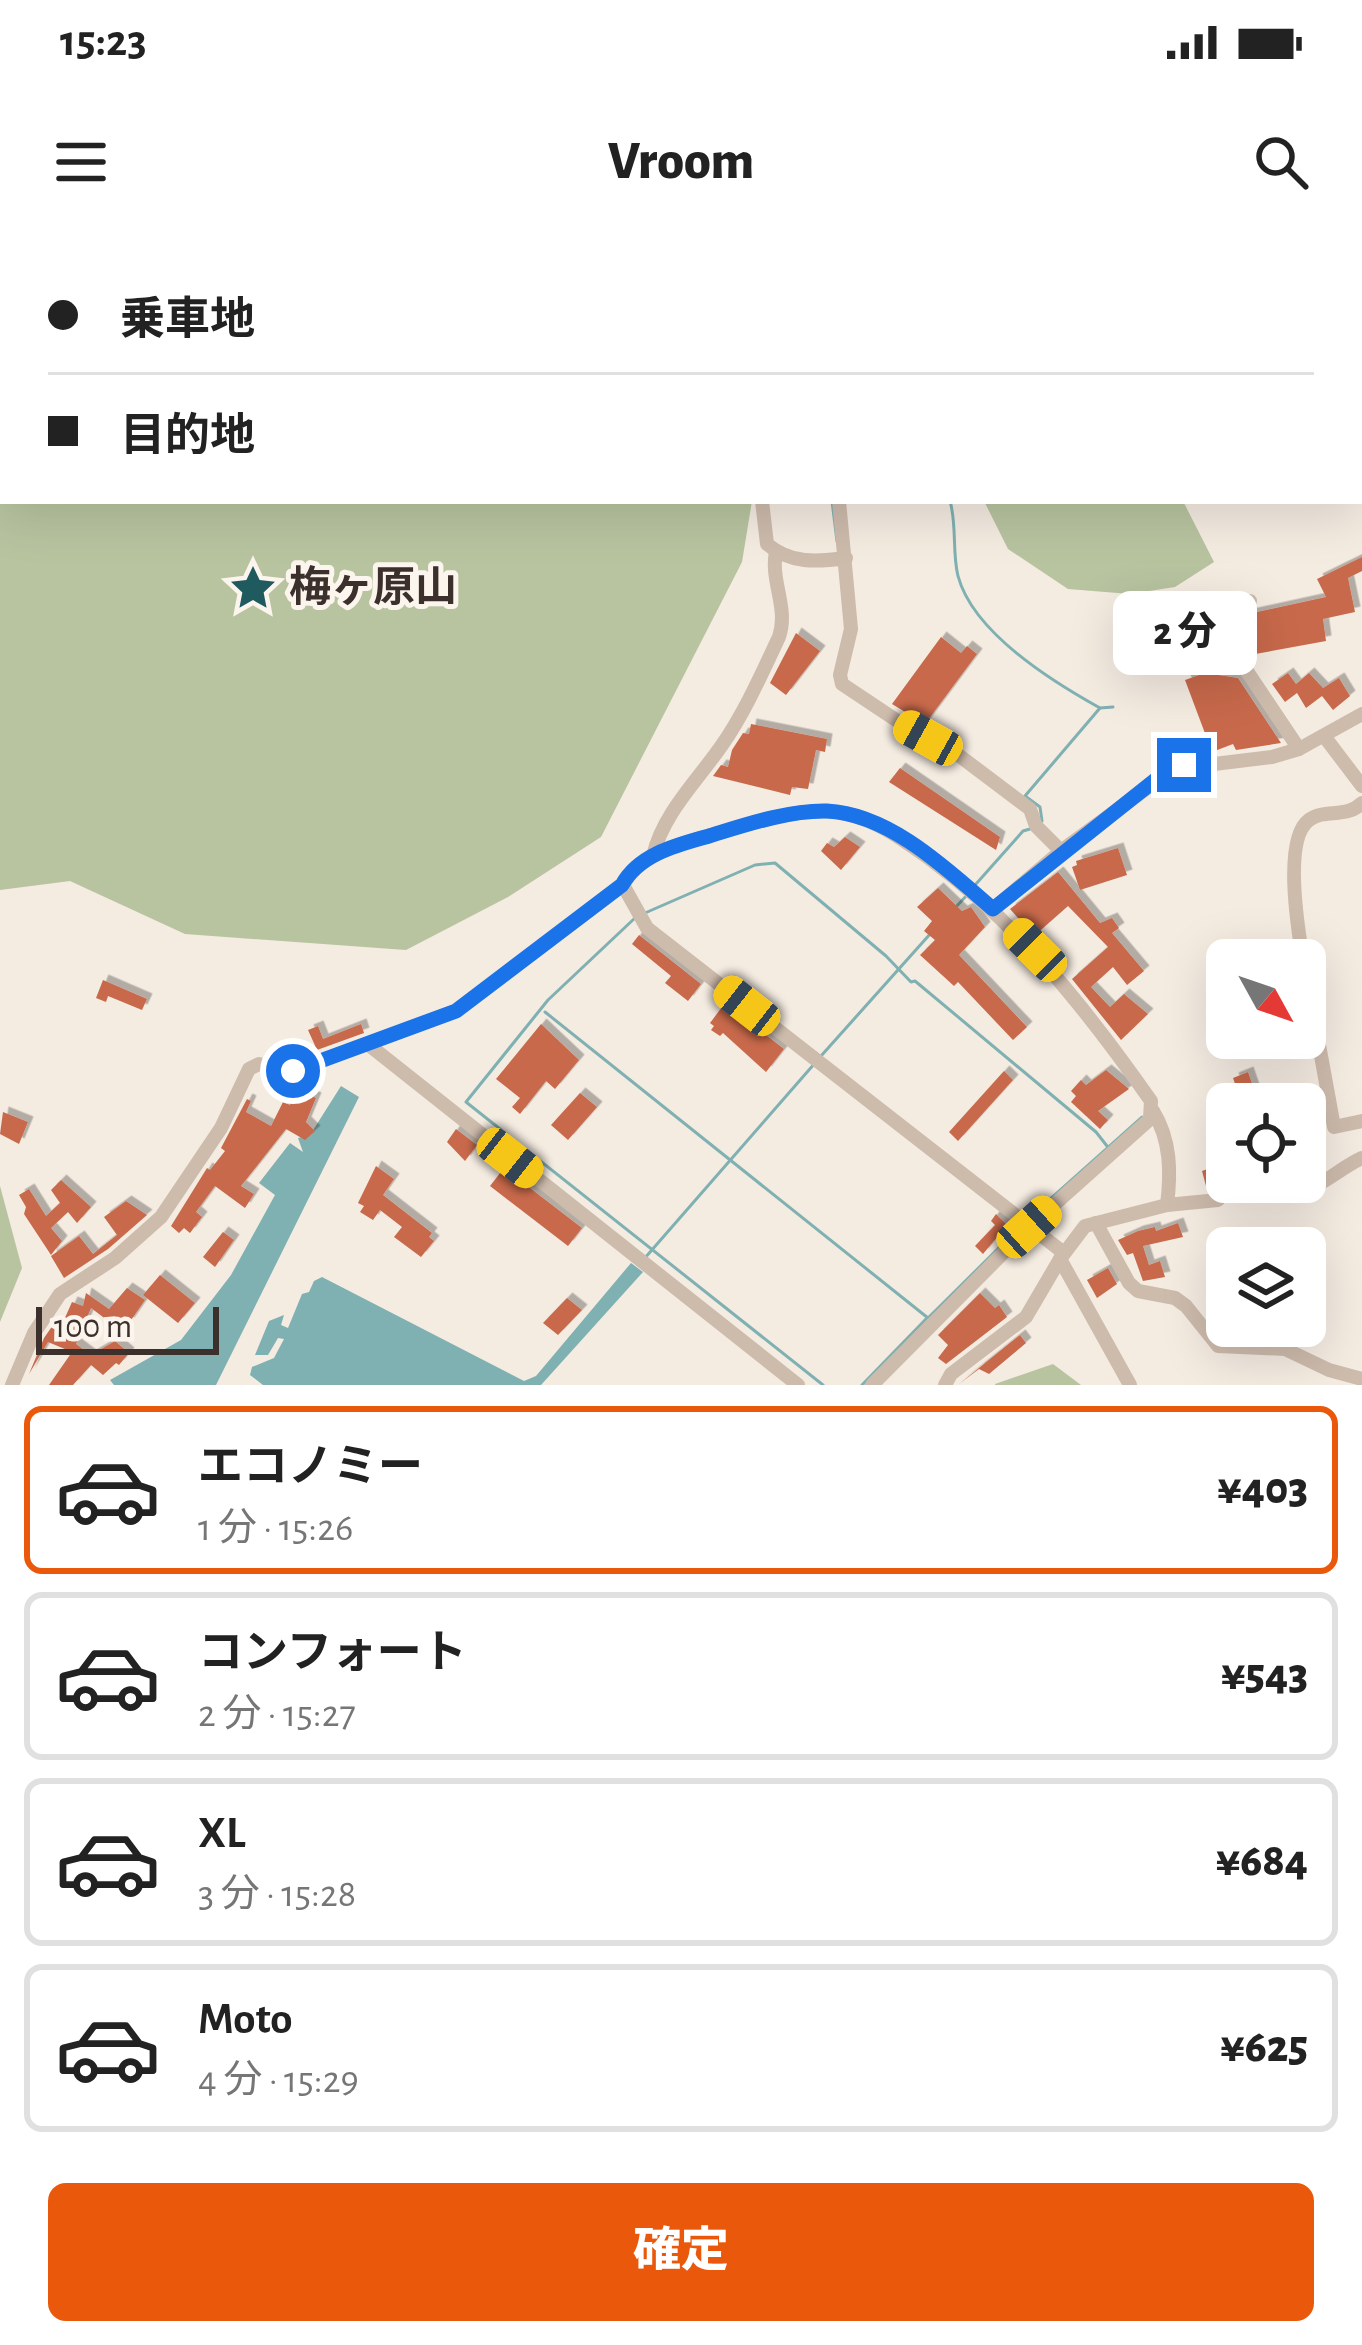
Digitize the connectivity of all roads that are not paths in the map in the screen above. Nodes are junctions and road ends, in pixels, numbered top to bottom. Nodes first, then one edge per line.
1 (762, 504) edge
2 (839, 504) edge
3 (776, 551) junction
4 (846, 558) junction
5 (1250, 602) dead end
6 (1362, 714) edge
7 (1324, 736) junction
8 (1299, 749) junction
9 (1362, 786) edge
10 (1362, 803) edge
11 (1061, 851) junction
12 (653, 856) junction
13 (622, 885) junction
14 (993, 909) junction
15 (1302, 939) edge
16 (369, 1045) junction
17 (1321, 1059) edge
18 (1153, 1111) junction
19 (1362, 1121) edge
20 (1362, 1158) edge
21 (1326, 1181) edge
22 (1206, 1200) edge
23 (1166, 1205) junction
24 (1096, 1223) junction
25 (1025, 1224) junction
26 (1062, 1256) junction
27 (1362, 1379) edge
28 (12, 1385) edge
29 (798, 1385) edge
30 (872, 1385) edge
31 (945, 1385) edge
32 (1130, 1385) edge

1 - 3 street
2 - 4 street
3 - 4 street
3 - 12 street
4 - 11 street
5 - 8 street
6 - 7 street
7 - 8 street
7 - 9 street
8 - 11 street
10 - 15 street
11 - 14 street
12 - 13 street
12 - 14 street
13 - 16 street
13 - 25 street
14 - 18 street
16 - 28 street
16 - 29 street
17 - 19 street
18 - 23 street
18 - 25 street
20 - 21 street
22 - 23 street
23 - 24 street
24 - 26 street
24 - 27 street
25 - 26 street
25 - 30 street
26 - 31 street
26 - 32 street

